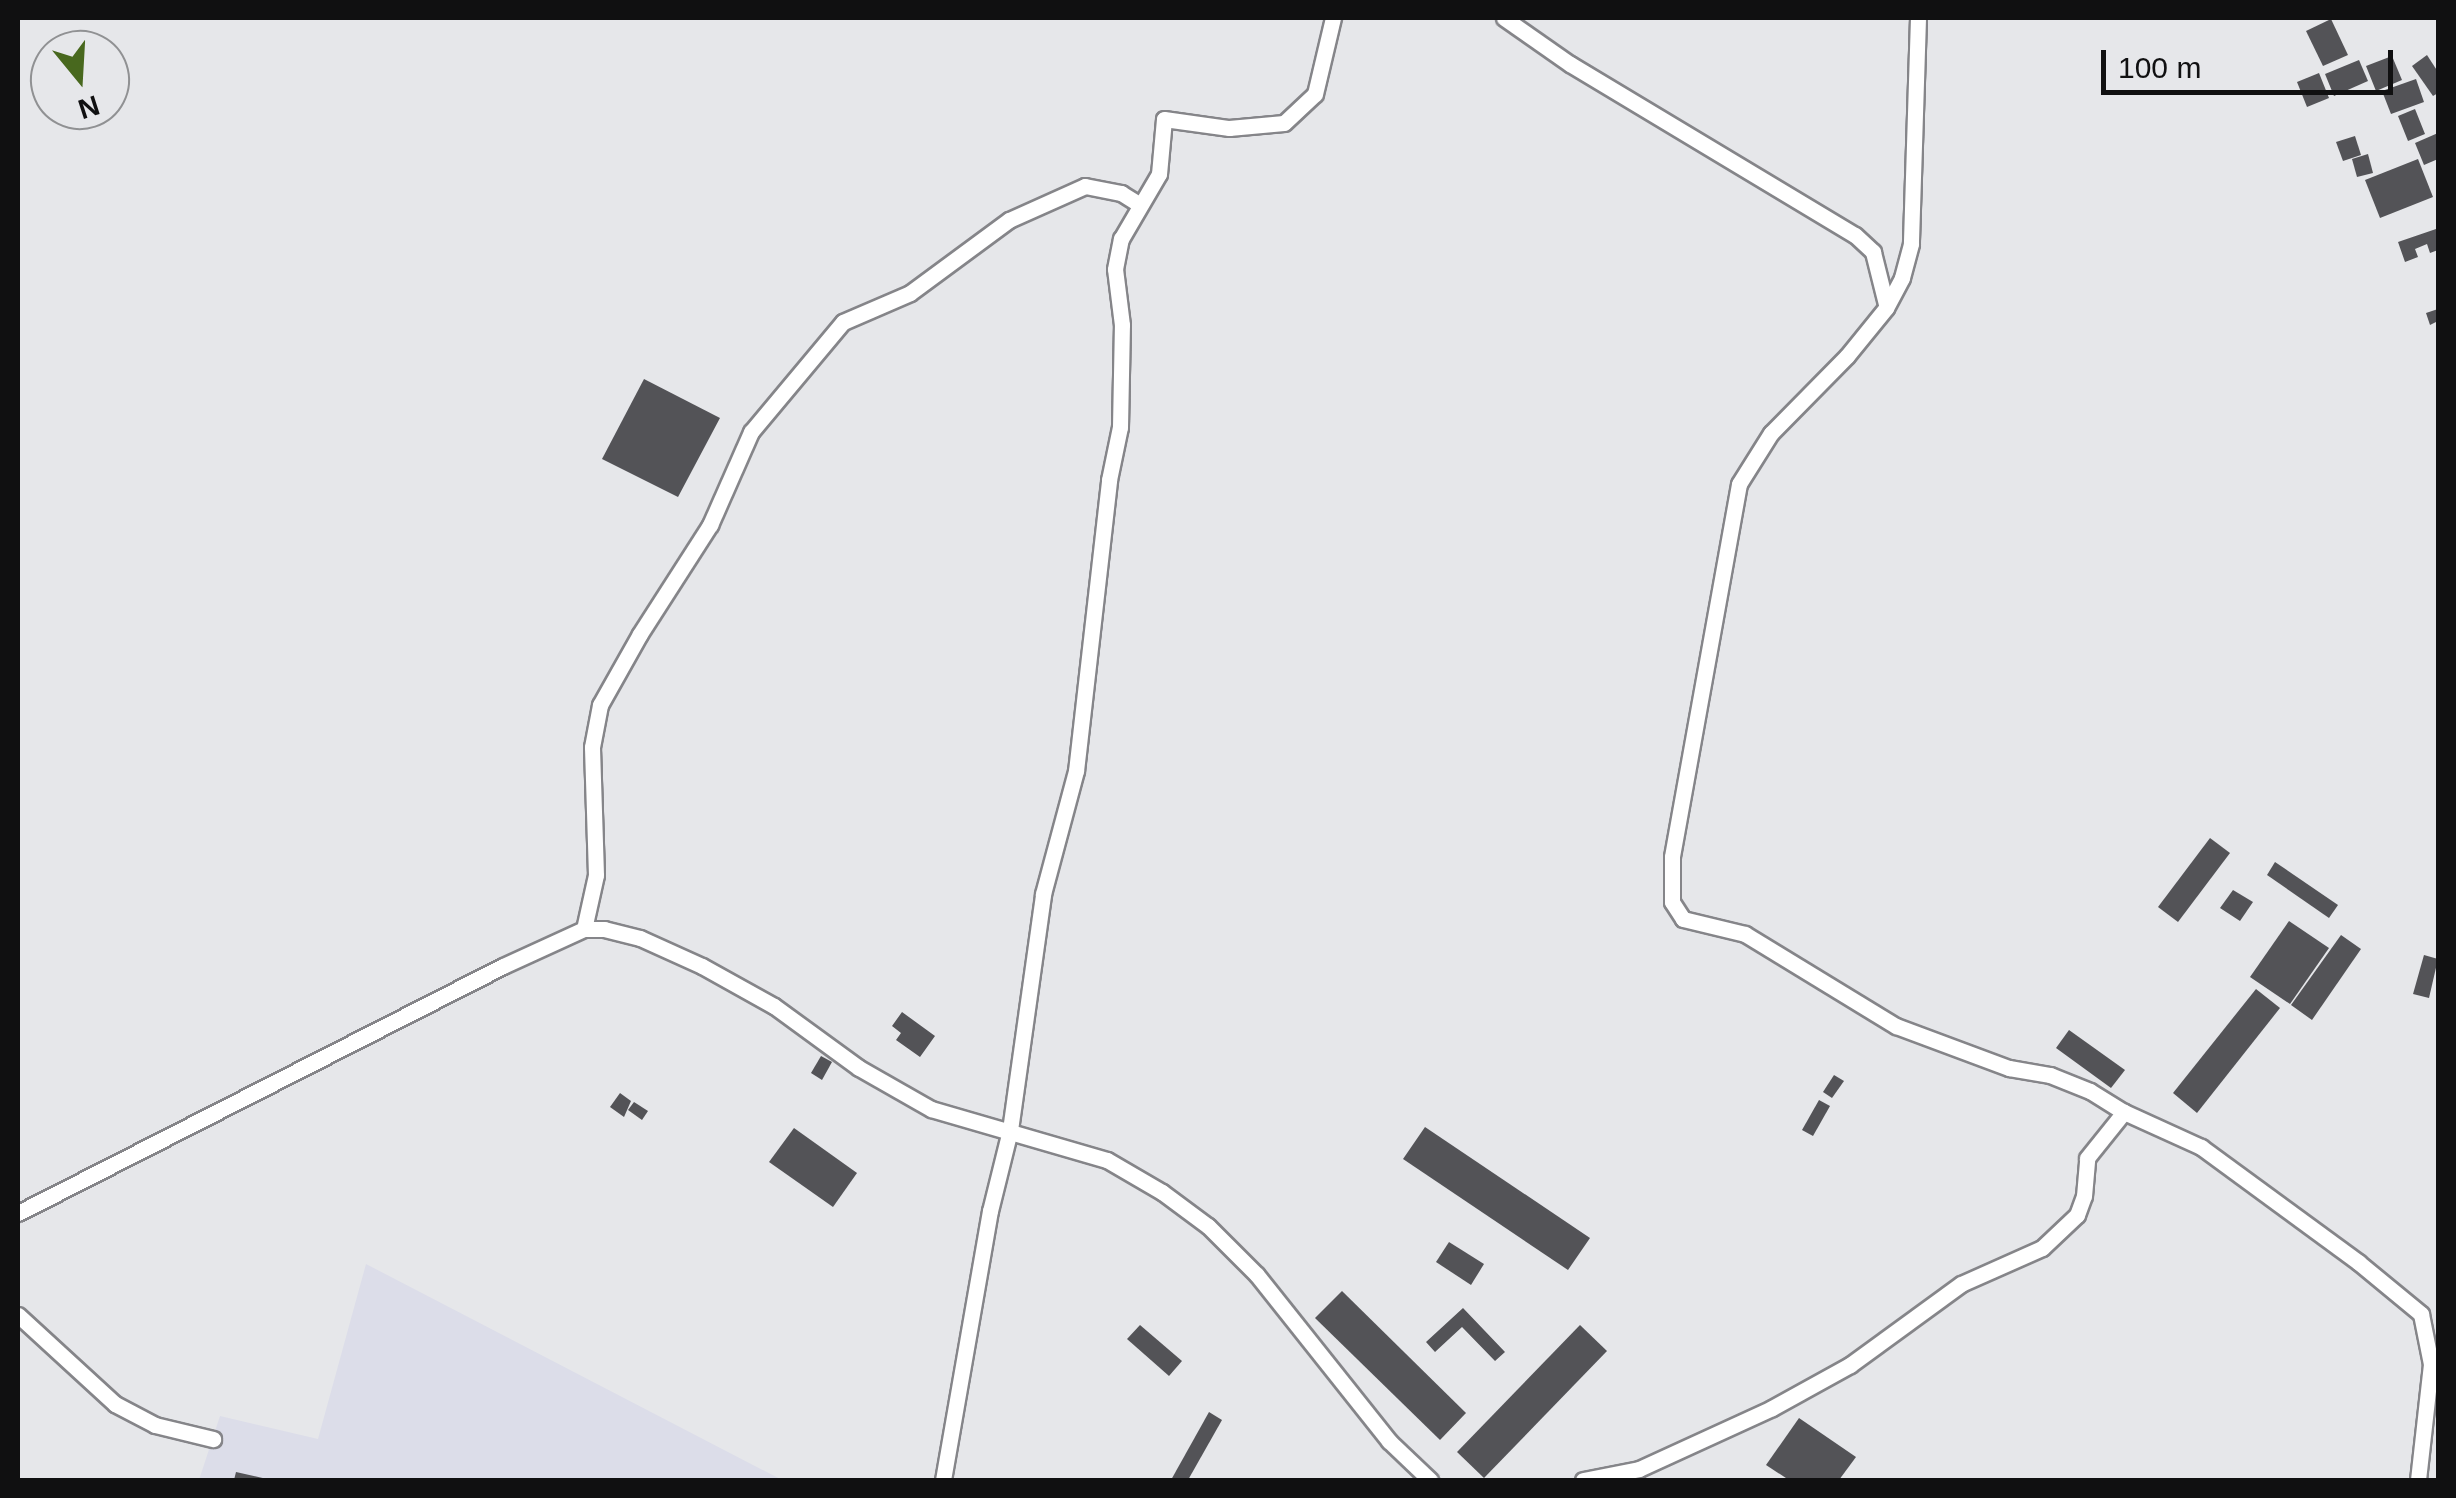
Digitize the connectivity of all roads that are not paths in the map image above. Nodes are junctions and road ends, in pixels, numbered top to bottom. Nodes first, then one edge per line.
1 (1332, 18) edge
2 (1504, 18) edge
3 (1918, 18) edge
4 (1140, 205) junction
5 (1886, 308) junction
6 (584, 929) junction
7 (2124, 1112) junction
8 (1010, 1130) junction
9 (18, 1214) edge
10 (18, 1315) edge
11 (213, 1439) dead end
12 (943, 1480) edge
13 (1430, 1480) edge
14 (1583, 1480) edge
15 (2418, 1480) edge

1 - 4 street
2 - 5 street
3 - 5 street
4 - 6 street
4 - 8 street
5 - 7 street
6 - 8 street
6 - 9 street
7 - 14 street
7 - 15 street
8 - 12 street
8 - 13 street
10 - 11 street

